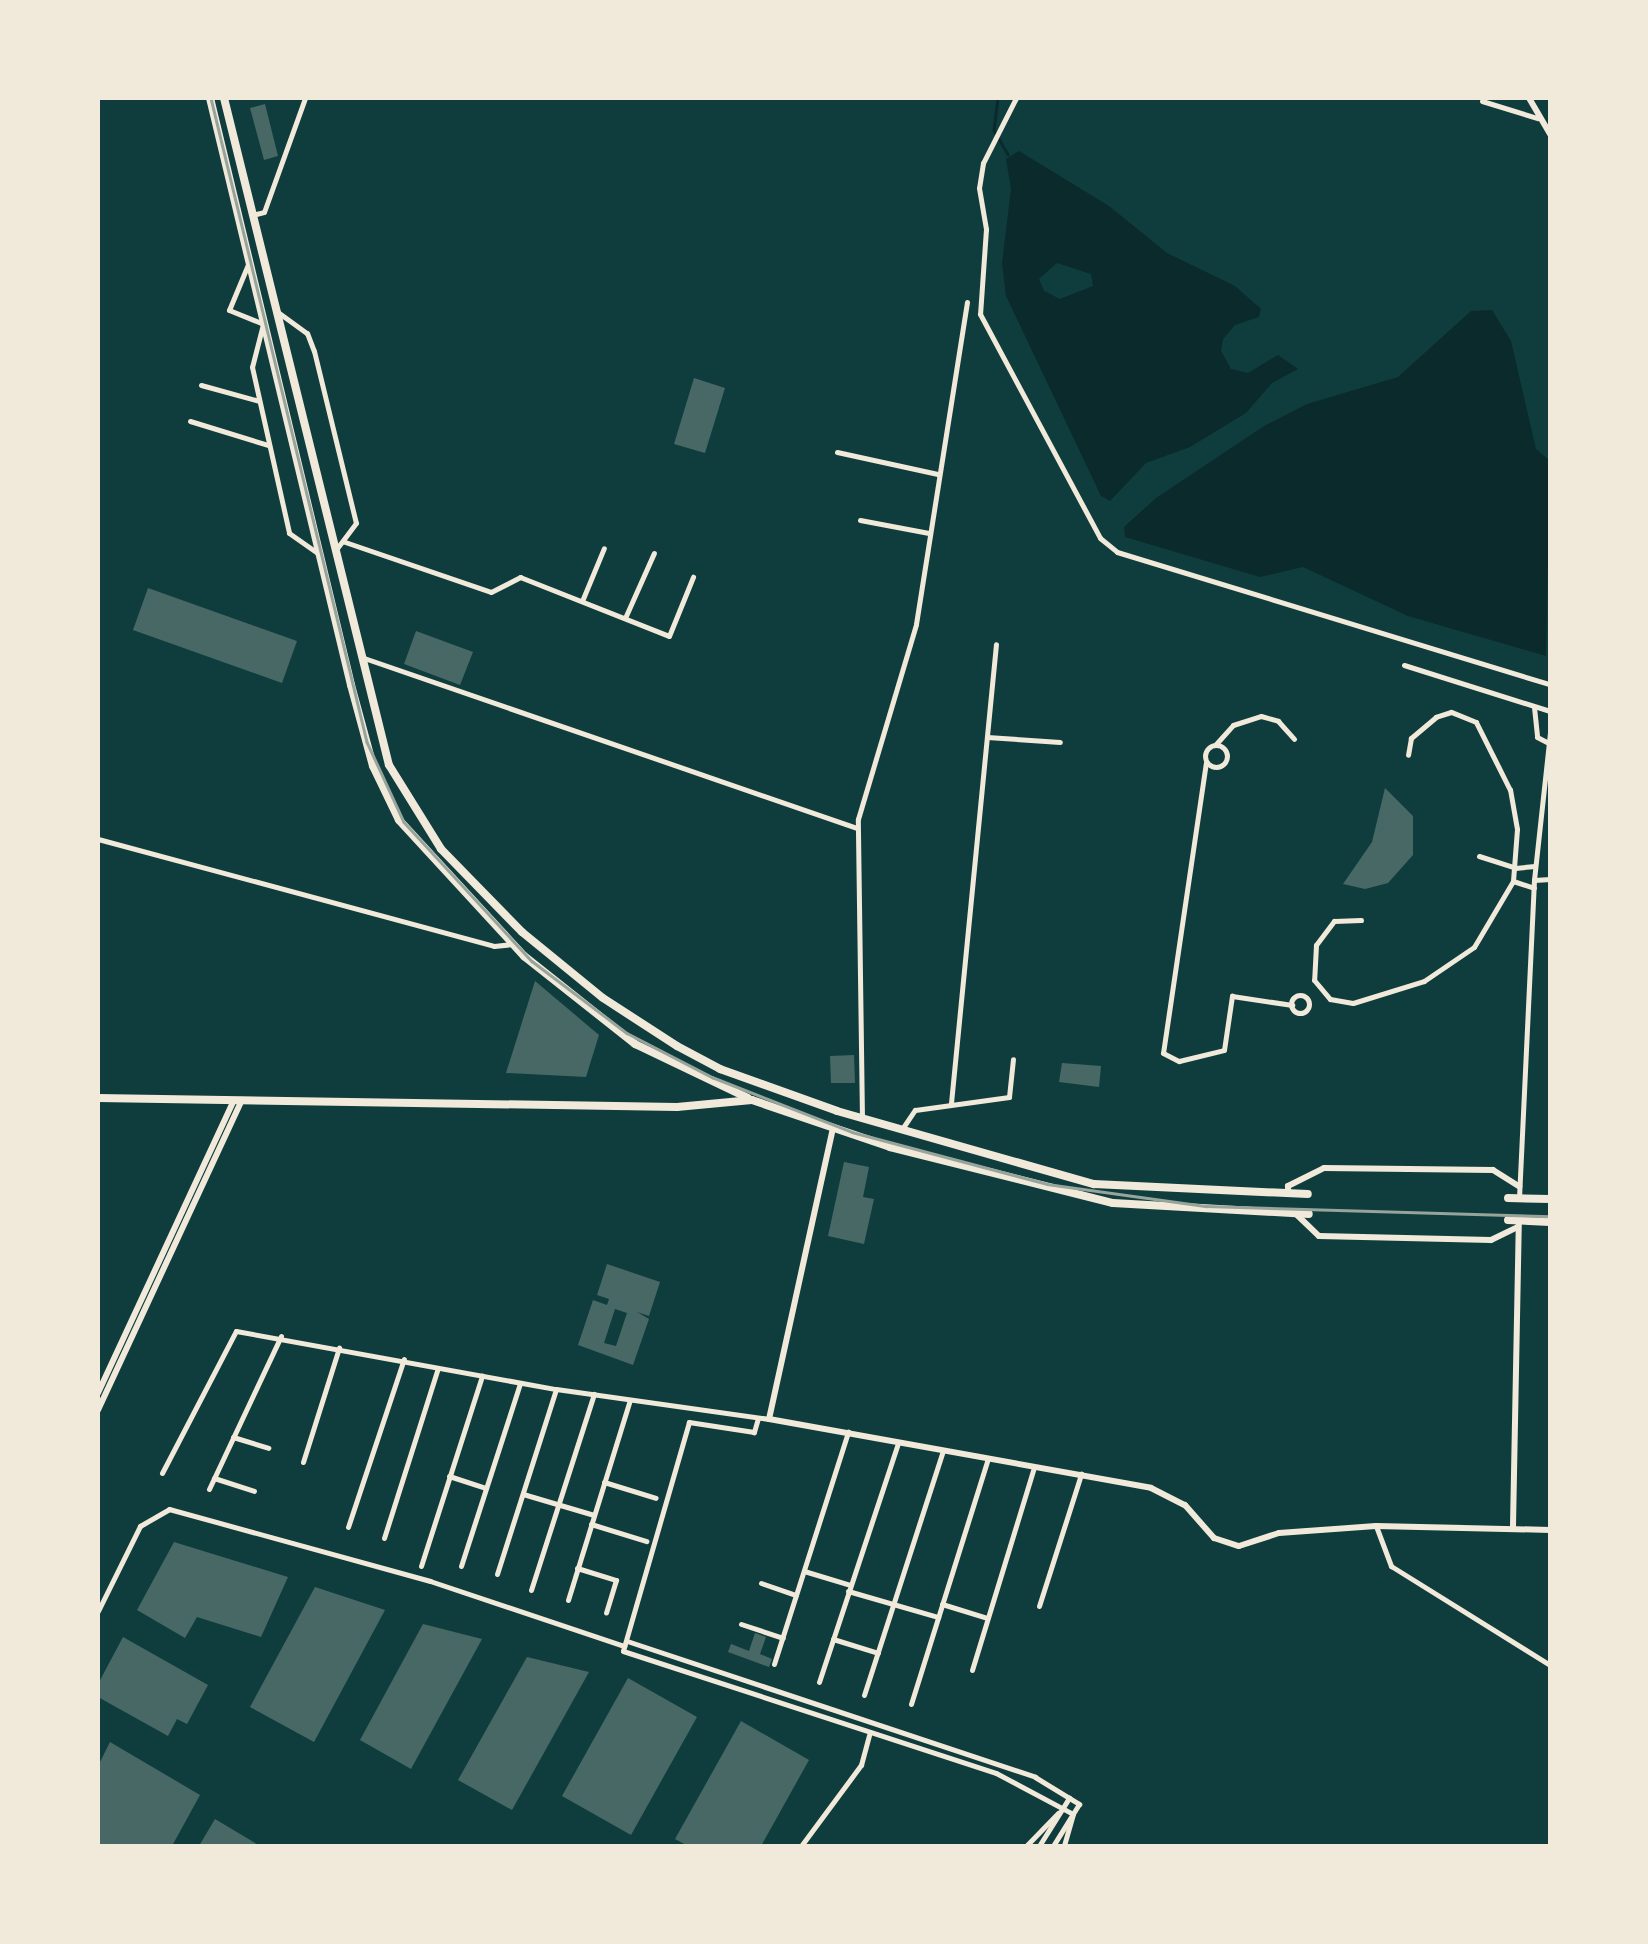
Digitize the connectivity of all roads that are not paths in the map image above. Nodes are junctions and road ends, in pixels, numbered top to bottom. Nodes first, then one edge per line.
1 (210, 98) edge
2 (224, 98) edge
3 (305, 98) edge
4 (1016, 98) edge
5 (1530, 98) edge
6 (1482, 101) dead end
7 (1537, 118) junction
8 (1550, 134) edge
9 (256, 214) junction
10 (250, 261) junction
11 (967, 302) dead end
12 (279, 313) junction
13 (263, 324) junction
14 (201, 385) dead end
15 (259, 401) junction
16 (190, 421) dead end
17 (269, 444) junction
18 (838, 452) dead end
19 (938, 474) junction
20 (860, 520) dead end
21 (929, 533) junction
22 (345, 542) junction
23 (604, 548) dead end
24 (334, 551) junction
25 (654, 553) dead end
26 (319, 554) junction
27 (693, 576) dead end
28 (582, 601) junction
29 (625, 618) junction
30 (996, 644) dead end
31 (361, 658) junction
32 (1404, 665) dead end
33 (1550, 684) edge
34 (1534, 707) junction
35 (1550, 710) edge
36 (1550, 732) edge
37 (987, 737) junction
38 (1294, 740) dead end
39 (1060, 742) dead end
40 (1549, 743) edge
41 (1216, 744) junction
42 (1408, 755) dead end
43 (1206, 762) junction
44 (857, 828) junction
45 (98, 839) edge
46 (1479, 856) dead end
47 (1535, 866) junction
48 (1514, 868) junction
49 (1550, 879) edge
50 (1513, 881) junction
51 (1534, 884) junction
52 (1361, 920) dead end
53 (513, 944) junction
54 (1327, 997) junction
55 (1308, 1002) junction
56 (1292, 1004) junction
57 (1013, 1059) dead end
58 (759, 1085) junction
59 (98, 1098) edge
60 (238, 1100) junction
61 (752, 1100) junction
62 (950, 1103) junction
63 (862, 1119) junction
64 (833, 1128) junction
65 (900, 1131) junction
66 (1519, 1186) junction
67 (1288, 1194) junction
68 (1308, 1194) dead end
69 (1508, 1198) dead end
70 (1519, 1198) junction
71 (1550, 1199) edge
72 (1295, 1213) junction
73 (1309, 1214) dead end
74 (1508, 1220) dead end
75 (1550, 1222) edge
76 (1518, 1224) junction
77 (281, 1336) junction
78 (339, 1348) junction
79 (404, 1359) junction
80 (438, 1368) junction
81 (482, 1376) junction
82 (520, 1383) junction
83 (556, 1389) junction
84 (98, 1393) edge
85 (594, 1394) junction
86 (630, 1400) junction
87 (98, 1410) edge
88 (758, 1418) junction
89 (769, 1418) junction
90 (848, 1432) junction
91 (233, 1437) junction
92 (899, 1440) junction
93 (268, 1448) dead end
94 (944, 1448) junction
95 (989, 1456) junction
96 (303, 1462) dead end
97 (1035, 1464) junction
98 (162, 1473) dead end
99 (1081, 1474) junction
100 (449, 1476) junction
101 (214, 1478) junction
102 (604, 1482) junction
103 (486, 1488) junction
104 (209, 1489) dead end
105 (254, 1491) dead end
106 (522, 1494) junction
107 (656, 1498) dead end
108 (558, 1504) junction
109 (594, 1515) junction
110 (591, 1524) junction
111 (1376, 1526) junction
112 (1513, 1526) junction
113 (348, 1527) dead end
114 (1550, 1530) edge
115 (384, 1538) dead end
116 (646, 1541) dead end
117 (420, 1566) dead end
118 (461, 1566) dead end
119 (578, 1568) junction
120 (804, 1571) junction
121 (497, 1574) dead end
122 (760, 1584) dead end
123 (849, 1588) junction
124 (531, 1590) dead end
125 (796, 1595) junction
126 (568, 1600) dead end
127 (893, 1604) junction
128 (942, 1604) junction
129 (1039, 1606) dead end
130 (98, 1611) edge
131 (606, 1612) dead end
132 (938, 1616) junction
133 (988, 1618) junction
134 (741, 1624) dead end
135 (783, 1638) junction
136 (833, 1639) junction
137 (624, 1646) junction
138 (878, 1653) junction
139 (774, 1664) dead end
140 (1550, 1666) edge
141 (972, 1670) dead end
142 (819, 1682) dead end
143 (864, 1695) dead end
144 (911, 1704) dead end
145 (869, 1734) junction
146 (1069, 1798) junction
147 (1063, 1808) junction
148 (1073, 1814) junction
149 (801, 1846) edge
150 (1026, 1846) edge
151 (1039, 1846) edge
152 (1053, 1846) edge
153 (1064, 1846) edge

1 - 10 main road
2 - 9 main road
3 - 9 street
4 - 33 street
5 - 7 street
6 - 7 street
7 - 8 street
9 - 12 main road
10 - 13 main road
10 - 13 street
11 - 19 street
12 - 22 street
12 - 24 main road
13 - 15 street
13 - 26 main road
14 - 15 street
15 - 17 street
16 - 17 street
17 - 26 street
18 - 19 street
19 - 21 street
20 - 21 street
21 - 44 street
22 - 24 street
22 - 28 street
23 - 28 street
24 - 31 main road
25 - 29 street
26 - 53 main road
27 - 29 street
28 - 29 street
30 - 37 street
31 - 44 street
31 - 58 main road
32 - 34 street
34 - 35 street
34 - 40 street
36 - 40 street
37 - 39 street
37 - 62 street
38 - 41 street
40 - 47 street
41 - 43 street
41 - 43 street
42 - 48 street
43 - 56 street
44 - 63 street
45 - 53 street
46 - 48 street
47 - 48 street
47 - 51 street
48 - 50 street
49 - 51 street
50 - 51 street
50 - 54 street
51 - 66 street
52 - 54 street
53 - 61 main road
54 - 55 street
55 - 56 street
55 - 56 street
57 - 62 street
58 - 61 main road
58 - 63 main road
59 - 60 main road
60 - 61 main road
60 - 84 street
60 - 87 street
61 - 64 main road
62 - 65 street
63 - 65 main road
64 - 72 main road
64 - 89 street
65 - 67 main road
66 - 67 street
66 - 70 street
67 - 68 main road
69 - 70 main road
70 - 71 main road
72 - 73 main road
72 - 76 street
74 - 76 main road
75 - 76 main road
76 - 112 street
77 - 78 street
77 - 91 street
77 - 98 street
78 - 79 street
78 - 96 street
79 - 80 street
79 - 113 street
80 - 81 street
80 - 115 street
81 - 82 street
81 - 100 street
82 - 83 street
82 - 103 street
83 - 85 street
83 - 106 street
85 - 86 street
85 - 108 street
86 - 88 street
86 - 102 street
88 - 89 street
88 - 137 street
89 - 90 street
90 - 92 street
90 - 120 street
91 - 93 street
91 - 101 street
92 - 94 street
92 - 123 street
94 - 95 street
94 - 127 street
95 - 97 street
95 - 128 street
97 - 99 street
97 - 133 street
99 - 111 street
99 - 129 street
100 - 103 street
100 - 117 street
101 - 104 street
101 - 105 street
102 - 107 street
102 - 109 street
103 - 118 street
106 - 108 street
106 - 121 street
108 - 109 street
108 - 124 street
109 - 110 street
110 - 116 street
110 - 119 street
111 - 112 street
111 - 140 street
112 - 114 street
119 - 126 street
119 - 131 street
120 - 123 street
120 - 125 street
122 - 125 street
123 - 127 street
123 - 136 street
125 - 135 street
127 - 132 street
127 - 138 street
128 - 132 street
128 - 133 street
130 - 137 street
132 - 144 street
133 - 141 street
134 - 135 street
135 - 139 street
136 - 138 street
136 - 142 street
137 - 145 street
137 - 146 street
138 - 143 street
145 - 147 street
145 - 149 street
146 - 147 street
146 - 148 street
147 - 148 street
147 - 150 street
147 - 151 street
148 - 152 street
148 - 153 street

